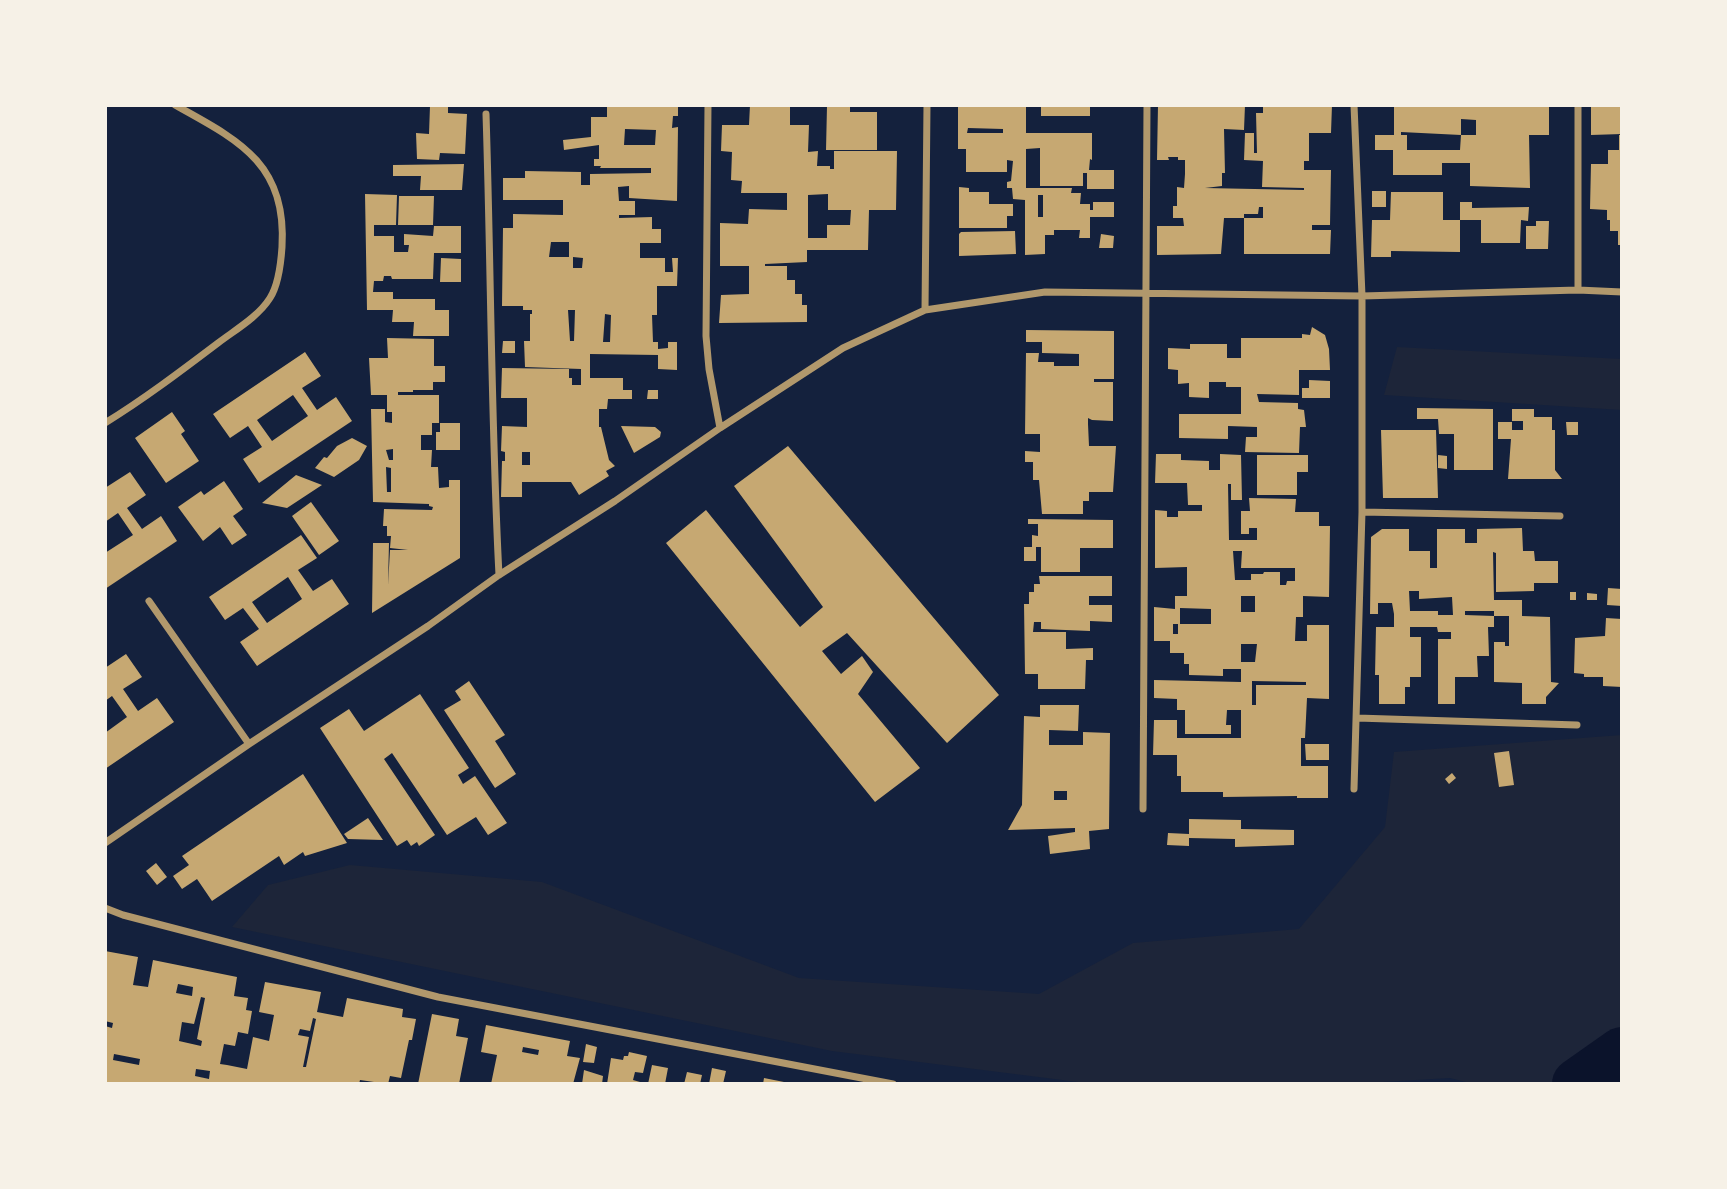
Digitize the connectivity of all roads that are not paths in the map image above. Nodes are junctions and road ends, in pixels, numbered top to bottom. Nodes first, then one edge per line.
1 (176, 105) edge
2 (708, 105) edge
3 (927, 105) edge
4 (1147, 105) edge
5 (1354, 105) edge
6 (1578, 105) edge
7 (486, 114) dead end
8 (1578, 290) junction
9 (1146, 292) junction
10 (1622, 292) edge
11 (1362, 296) junction
12 (925, 310) junction
13 (105, 424) edge
14 (720, 428) junction
15 (1362, 512) junction
16 (1560, 516) dead end
17 (499, 575) junction
18 (149, 601) dead end
19 (1357, 718) junction
20 (1577, 726) dead end
21 (249, 744) junction
22 (1354, 789) dead end
23 (1143, 809) dead end
24 (105, 843) edge
25 (105, 908) edge
26 (893, 1084) edge

1 - 13 street
2 - 14 street
3 - 12 street
4 - 9 street
5 - 11 street
6 - 8 street
7 - 17 street
8 - 10 street
8 - 11 street
9 - 11 street
9 - 12 street
9 - 23 street
11 - 15 street
12 - 14 street
14 - 17 street
15 - 16 street
15 - 19 street
17 - 21 street
18 - 21 street
19 - 20 street
19 - 22 street
21 - 24 street
25 - 26 street

